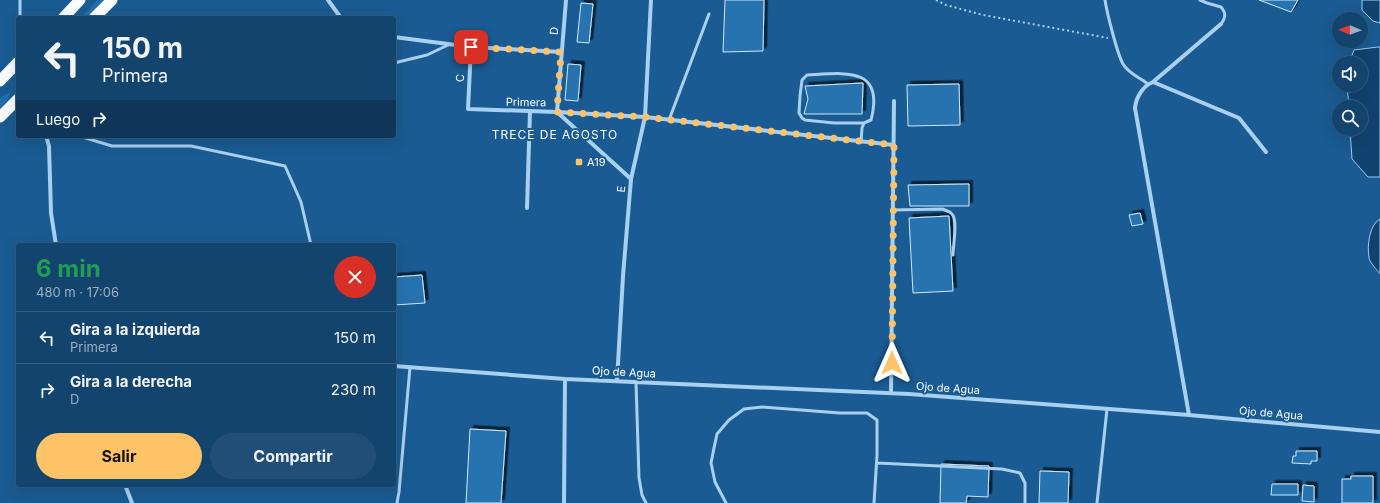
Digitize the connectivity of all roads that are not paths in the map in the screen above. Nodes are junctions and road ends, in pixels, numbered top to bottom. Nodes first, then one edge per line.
1 (20, 0) edge
2 (80, 0) edge
3 (112, 0) edge
4 (328, 0) edge
5 (566, 0) edge
6 (651, 0) edge
7 (1105, 0) edge
8 (1200, 0) edge
9 (709, 14) dead end
10 (20, 16) edge
11 (65, 16) edge
12 (96, 16) edge
13 (340, 16) edge
14 (1221, 24) joint
15 (396, 37) edge
16 (450, 44) junction
17 (471, 47) junction
18 (561, 52) junction
19 (396, 63) edge
20 (16, 64) edge
21 (0, 81) edge
22 (1152, 82) junction
23 (1148, 84) junction
24 (16, 101) edge
25 (894, 101) dead end
26 (468, 110) joint
27 (530, 111) junction
28 (557, 112) junction
29 (0, 116) edge
30 (645, 117) junction
31 (669, 120) junction
32 (864, 123) junction
33 (47, 138) edge
34 (86, 138) edge
35 (861, 142) junction
36 (894, 145) junction
37 (1266, 152) dead end
38 (631, 179) junction
39 (527, 208) dead end
40 (893, 210) junction
41 (56, 243) edge
42 (311, 243) edge
43 (953, 255) dead end
44 (396, 366) edge
45 (410, 367) junction
46 (566, 379) junction
47 (617, 381) junction
48 (636, 382) junction
49 (891, 393) junction
50 (1107, 409) junction
51 (1189, 415) junction
52 (1380, 432) edge
53 (877, 463) junction
54 (126, 487) edge
55 (132, 503) edge
56 (397, 503) edge
57 (564, 503) edge
58 (646, 503) edge
59 (726, 503) edge
60 (874, 503) edge
61 (1025, 503) edge
62 (1098, 503) edge

1 - 10 lane
2 - 11 highway
3 - 12 highway
4 - 13 street
5 - 18 street, D
6 - 30 street, E
7 - 23 lane
8 - 14 lane
9 - 31 lane
14 - 22 street
15 - 16 street
16 - 17 street
16 - 19 lane
17 - 18 street
17 - 26 street, C
18 - 28 street, D
20 - 21 highway
22 - 23 street
22 - 37 street
23 - 51 street
24 - 29 highway
25 - 36 street
26 - 27 street, Primera
27 - 28 street, Primera
27 - 39 street
28 - 30 street, Primera
28 - 38 street
30 - 31 street, Primera
30 - 38 street, E
31 - 35 street, Primera
32 - 32 lane
32 - 35 lane
33 - 41 street
34 - 42 lane
35 - 36 street, Primera
36 - 40 street
38 - 47 street, E
40 - 43 lane
40 - 49 street
44 - 45 street, Ojo de Agua
45 - 46 street, Ojo de Agua
45 - 56 lane
46 - 47 street, Ojo de Agua
46 - 57 street
47 - 48 street, Ojo de Agua
48 - 49 street, Ojo de Agua
48 - 58 lane
49 - 50 street, Ojo de Agua
50 - 51 street, Ojo de Agua
50 - 62 lane
51 - 52 street, Ojo de Agua
53 - 59 lane
53 - 60 lane
53 - 61 lane
54 - 55 street

